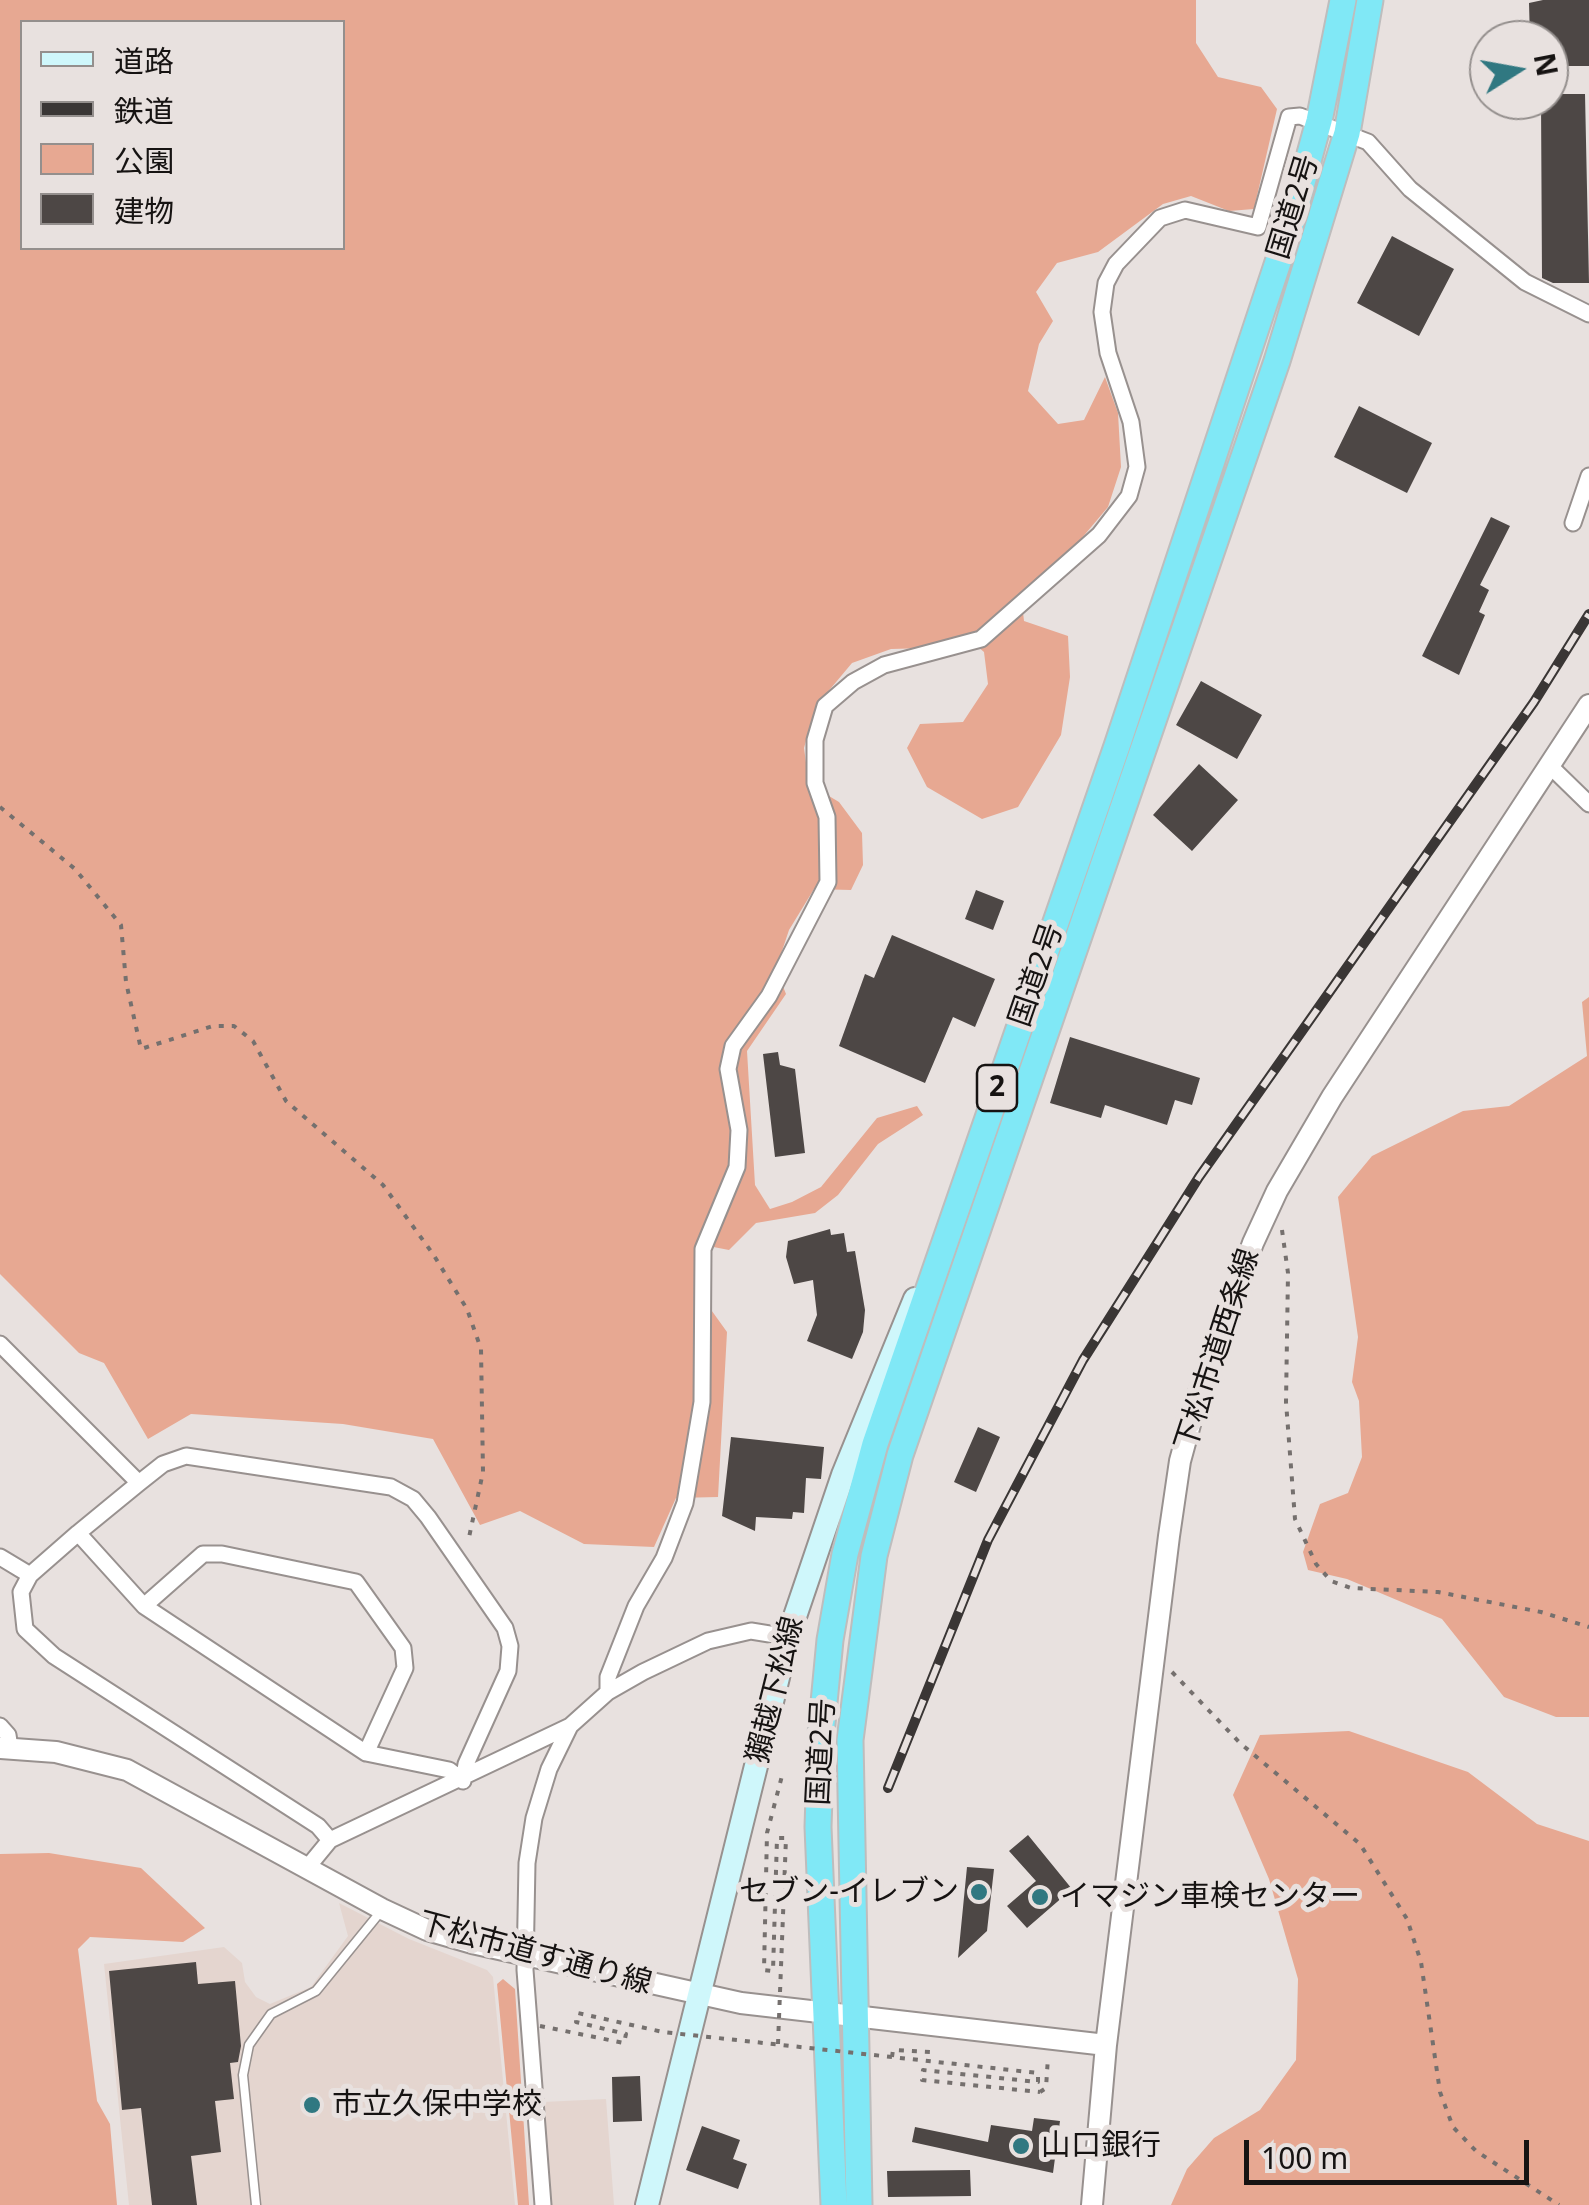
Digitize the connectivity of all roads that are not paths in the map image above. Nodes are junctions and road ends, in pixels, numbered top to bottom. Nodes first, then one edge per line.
1 (1343, 0) edge
2 (1370, 0) edge
3 (1319, 122) junction
4 (1347, 132) junction
5 (1589, 314) edge
6 (1589, 476) edge
7 (1573, 523) dead end
8 (1589, 705) edge
9 (1549, 765) junction
10 (1589, 804) edge
11 (961, 1194) junction
12 (0, 1344) edge
13 (139, 1483) junction
14 (78, 1534) junction
15 (0, 1557) edge
16 (30, 1575) junction
17 (144, 1606) junction
18 (788, 1637) junction
19 (608, 1692) junction
20 (0, 1726) edge
21 (570, 1726) junction
22 (5, 1748) edge
23 (366, 1753) junction
24 (463, 1780) junction
25 (330, 1840) junction
26 (307, 1868) junction
27 (382, 1909) junction
28 (525, 1956) junction
29 (700, 1996) junction
30 (824, 2013) junction
31 (854, 2016) junction
32 (1106, 2045) junction
33 (256, 2205) edge
34 (543, 2205) edge
35 (647, 2205) edge
36 (834, 2205) edge
37 (859, 2205) edge
38 (1092, 2205) edge

1 - 3 highway, 国道2号 / 2
2 - 4 highway, 国道2号 / 2
3 - 4 street
3 - 11 highway, 国道2号 / 2
3 - 19 street
4 - 5 street
4 - 31 highway, 国道2号 / 2
6 - 7 street
8 - 9 street, 下松市道西条線
9 - 10 street
9 - 32 street, 下松市道西条線
11 - 18 main road, 獺越下松線
11 - 30 highway, 国道2号 / 2
12 - 13 street
13 - 14 street
13 - 24 street
14 - 16 street
14 - 17 street
15 - 16 street
16 - 25 street
17 - 23 street
17 - 23 street
18 - 19 street
18 - 29 main road, 獺越下松線
19 - 21 street
20 - 22 street
21 - 24 street
21 - 28 street
22 - 26 street, 下松市道す通り線
23 - 24 street
24 - 25 street
25 - 26 street
26 - 27 street, 下松市道す通り線
27 - 28 street, 下松市道す通り線
27 - 33 lane
28 - 29 street, 下松市道す通り線
28 - 34 street
29 - 30 street, 下松市道す通り線
29 - 35 main road, 獺越下松線
30 - 31 street, 下松市道す通り線
30 - 36 highway, 国道2号 / 2
31 - 32 street, 下松市道す通り線
31 - 37 highway, 国道2号 / 2
32 - 38 street, 下松市道西条線

